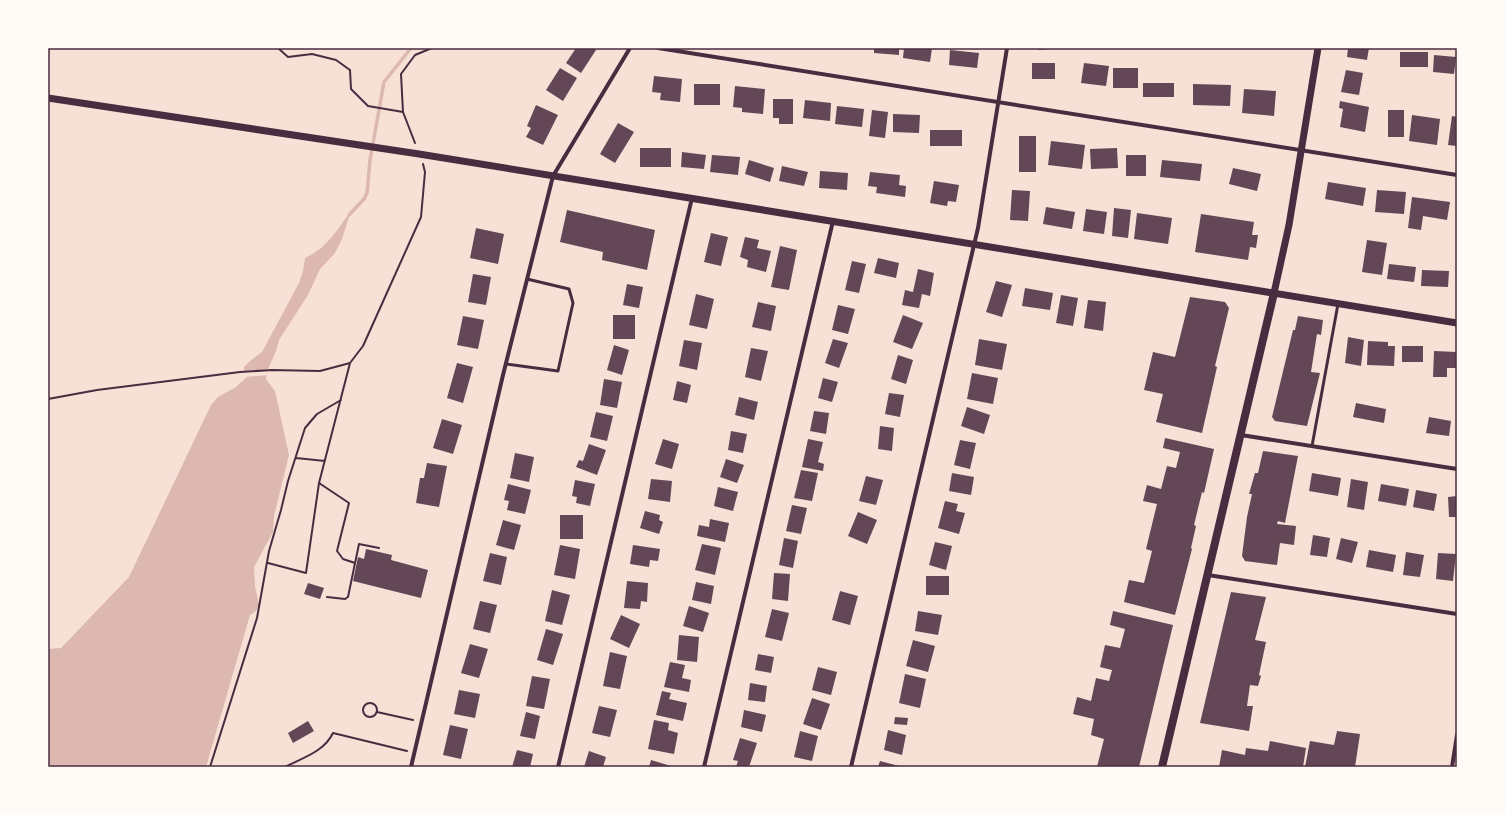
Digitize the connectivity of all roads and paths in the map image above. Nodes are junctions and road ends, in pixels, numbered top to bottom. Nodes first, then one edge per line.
1 (278, 48) edge
2 (432, 48) edge
3 (630, 48) edge
4 (658, 48) edge
5 (1007, 48) edge
6 (1318, 48) edge
7 (48, 98) edge
8 (998, 102) junction
9 (403, 112) junction
10 (413, 138) dead end
11 (1302, 150) junction
12 (425, 172) dead end
13 (1457, 174) edge
14 (553, 176) junction
15 (692, 198) junction
16 (832, 221) junction
17 (974, 244) junction
18 (527, 279) junction
19 (1274, 293) junction
20 (1338, 304) junction
21 (1457, 323) edge
22 (350, 363) junction
23 (506, 364) junction
24 (48, 399) edge
25 (341, 400) junction
26 (1240, 435) junction
27 (1312, 446) junction
28 (296, 458) junction
29 (325, 461) junction
30 (1457, 469) edge
31 (320, 483) junction
32 (379, 548) dead end
33 (267, 563) junction
34 (355, 563) junction
35 (1207, 574) junction
36 (327, 597) dead end
37 (1457, 614) edge
38 (377, 712) junction
39 (422, 722) junction
40 (1457, 735) edge
41 (414, 753) junction
42 (210, 767) edge
43 (285, 767) edge
44 (411, 767) edge
45 (558, 767) edge
46 (704, 767) edge
47 (851, 767) edge
48 (1162, 767) edge
49 (1452, 767) edge

1 - 9 path
2 - 9 path
3 - 14 street
4 - 8 street
5 - 8 street
6 - 11 street
7 - 14 street
8 - 11 street
8 - 17 street
9 - 10 path
11 - 13 street
11 - 19 street
12 - 22 path
14 - 15 street
14 - 18 street
15 - 16 street
15 - 45 street
16 - 17 street
16 - 46 street
17 - 19 street
17 - 47 street
18 - 23 street
18 - 23 lane
19 - 20 street
19 - 26 main road
20 - 21 street
20 - 27 lane
22 - 24 path
22 - 25 path
23 - 39 street
25 - 28 path
25 - 29 path
26 - 27 street
26 - 35 main road
27 - 30 street
28 - 29 path
28 - 33 path
29 - 31 path
31 - 33 path
31 - 34 path
32 - 34 path
33 - 42 path
34 - 36 path
35 - 37 street
35 - 48 main road
38 - 38 path
38 - 39 path
39 - 41 street
40 - 49 street
41 - 43 path
41 - 44 street

